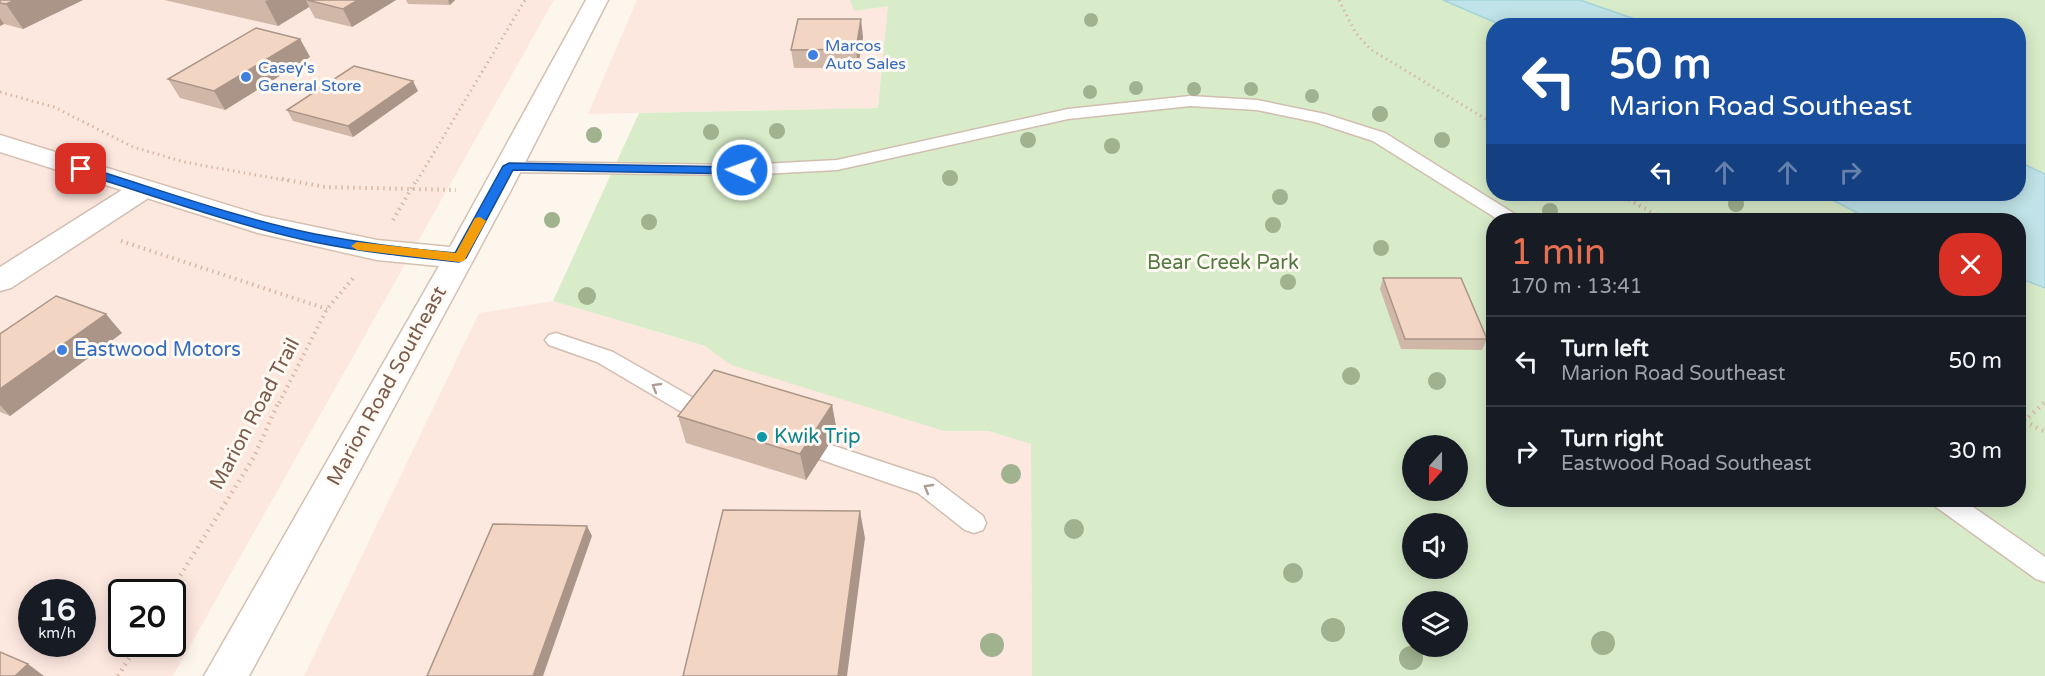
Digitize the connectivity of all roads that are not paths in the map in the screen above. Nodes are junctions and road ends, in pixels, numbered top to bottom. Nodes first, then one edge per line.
1 (597, 0) edge
2 (0, 143) edge
3 (509, 166) junction
4 (142, 189) junction
5 (1500, 213) edge
6 (459, 258) junction
7 (0, 281) edge
8 (556, 340) dead end
9 (728, 423) edge
10 (781, 438) edge
11 (1955, 507) edge
12 (974, 523) dead end
13 (2045, 571) edge
14 (226, 676) edge

1 - 3 main road, Marion Road Southeast
2 - 4 main road
3 - 5 lane
3 - 6 main road, Marion Road Southeast
4 - 6 main road
4 - 7 main road
6 - 14 main road, Marion Road Southeast
9 -> 8 lane
12 -> 10 lane
11 - 13 lane

